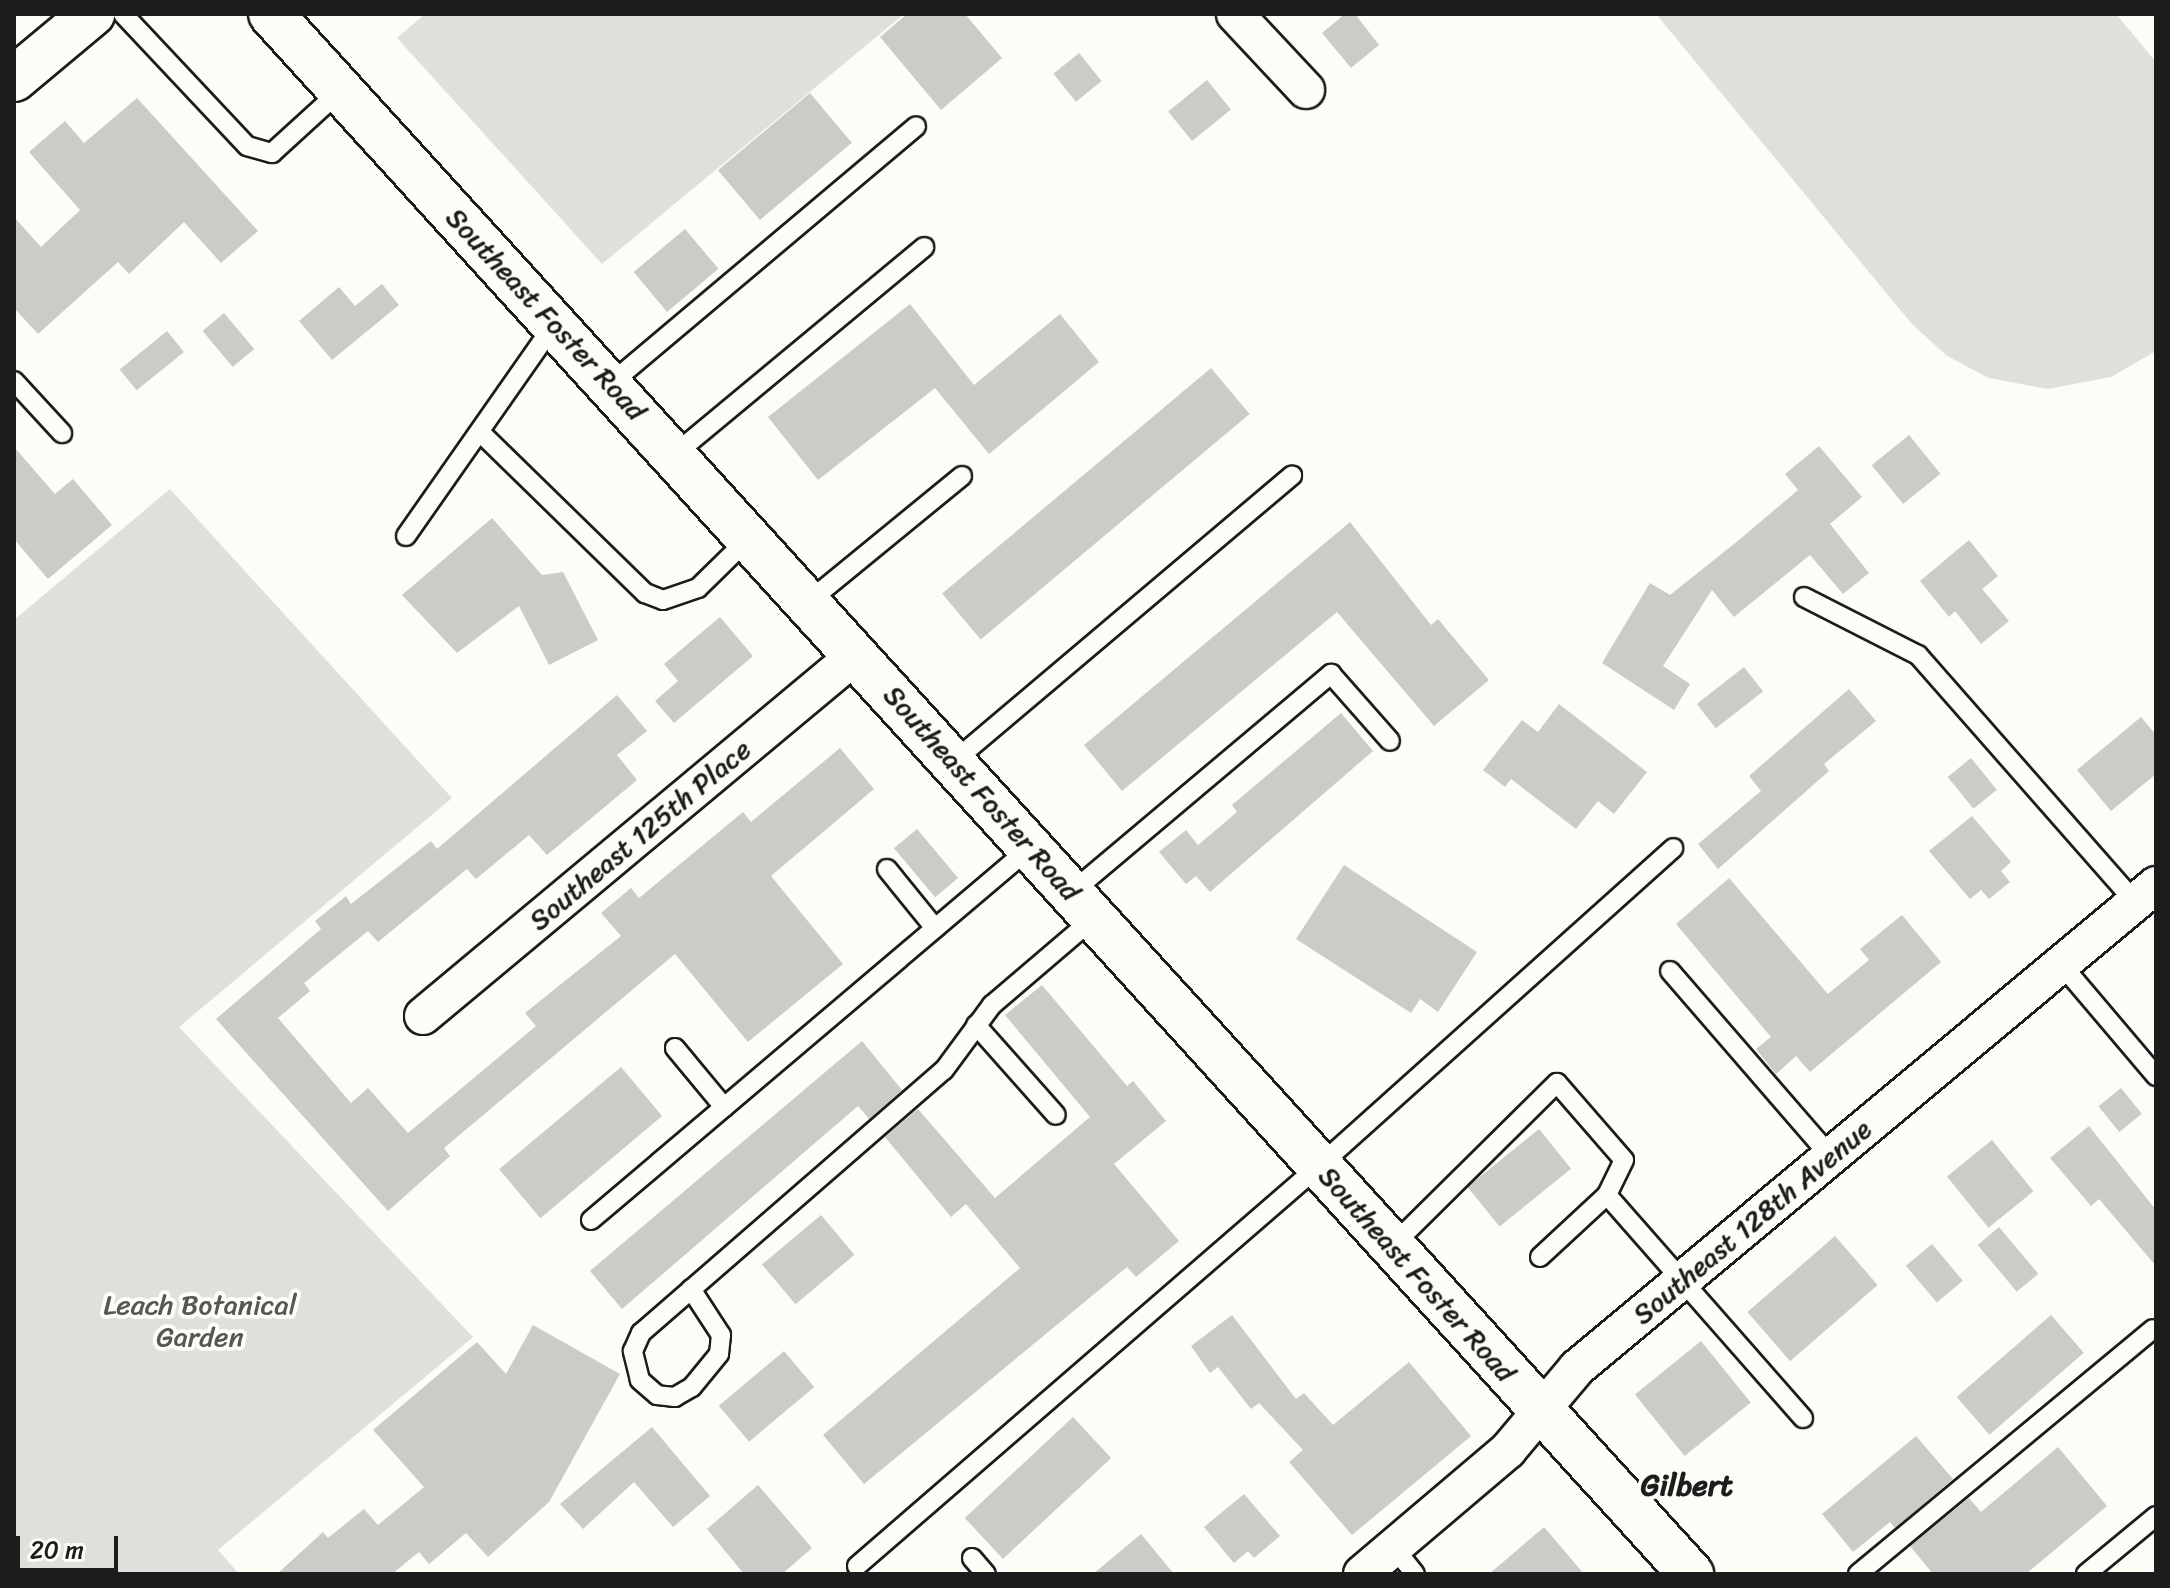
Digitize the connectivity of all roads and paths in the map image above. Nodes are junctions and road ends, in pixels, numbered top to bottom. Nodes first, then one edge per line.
1 (92, 14) edge
2 (123, 14) edge
3 (271, 14) edge
4 (1235, 14) edge
5 (14, 79) edge
6 (341, 90) junction
7 (1306, 90) dead end
8 (916, 126) dead end
9 (924, 247) dead end
10 (555, 324) junction
11 (14, 381) edge
12 (610, 384) junction
13 (62, 433) dead end
14 (482, 434) junction
15 (675, 454) junction
16 (962, 476) dead end
17 (1292, 476) dead end
18 (406, 536) dead end
19 (750, 537) junction
20 (1804, 597) dead end
21 (808, 602) junction
22 (857, 654) junction
23 (1390, 741) dead end
24 (953, 762) junction
25 (1031, 846) junction
26 (1673, 848) dead end
27 (887, 869) dead end
28 (2146, 893) edge
29 (1084, 905) junction
30 (935, 928) junction
31 (2061, 964) junction
32 (1670, 971) dead end
33 (423, 1016) dead end
34 (976, 1025) junction
35 (675, 1048) dead end
36 (2156, 1076) edge
37 (724, 1107) junction
38 (1056, 1115) dead end
39 (1830, 1156) junction
40 (1319, 1166) junction
41 (1607, 1195) junction
42 (591, 1220) dead end
43 (1391, 1246) junction
44 (1540, 1257) dead end
45 (1683, 1279) junction
46 (691, 1289) junction
47 (2153, 1329) dead end
48 (1541, 1411) junction
49 (1803, 1418) dead end
50 (2156, 1516) edge
51 (972, 1558) dead end
52 (1404, 1561) edge
53 (857, 1566) dead end
54 (986, 1574) edge
55 (1362, 1574) edge
56 (1691, 1574) edge
57 (1858, 1574) edge
58 (2086, 1574) edge

1 - 5 main road
2 - 6 lane
3 - 6 main road, Southeast Foster Road
4 - 7 street
6 - 10 main road, Southeast Foster Road
8 - 12 lane
9 - 15 lane
10 - 12 main road, Southeast Foster Road
10 - 14 lane
11 - 13 lane
12 - 15 main road, Southeast Foster Road
14 - 18 lane
14 - 19 lane
15 - 19 main road, Southeast Foster Road
16 - 21 lane
17 - 24 lane
19 - 21 main road, Southeast Foster Road
20 - 28 lane
21 - 22 main road, Southeast Foster Road
22 - 24 main road, Southeast Foster Road
22 - 33 street, Southeast 125th Place
23 - 29 lane
24 - 25 main road, Southeast Foster Road
25 - 29 main road, Southeast Foster Road
25 - 30 lane
26 - 40 lane
27 - 30 lane
28 - 31 street, Southeast 128th Avenue
29 - 34 lane
29 - 40 main road, Southeast Foster Road
30 - 37 lane
31 - 36 lane
31 - 39 street, Southeast 128th Avenue
32 - 39 lane
34 - 38 lane
34 - 46 lane
35 - 37 lane
37 - 42 lane
39 - 45 street, Southeast 128th Avenue
40 - 43 main road, Southeast Foster Road
40 - 53 lane
41 - 43 lane
41 - 44 lane
41 - 45 lane
43 - 48 main road, Southeast Foster Road
45 - 48 street, Southeast 128th Avenue
45 - 49 lane
46 - 46 lane
47 - 57 lane
48 - 52 street, Southeast 128th Avenue
48 - 56 main road, Southeast Foster Road
50 - 58 lane
51 - 54 lane
52 - 55 street, Southeast 128th Avenue

